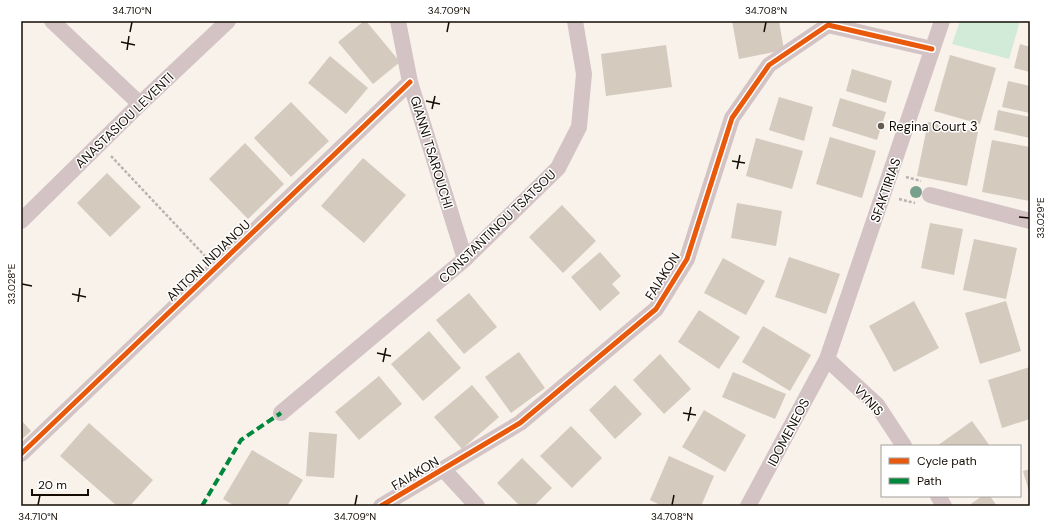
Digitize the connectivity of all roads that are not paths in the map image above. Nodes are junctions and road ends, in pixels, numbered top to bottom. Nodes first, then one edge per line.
1 (52, 21) edge
2 (228, 21) edge
3 (398, 21) edge
4 (574, 21) edge
5 (942, 21) edge
6 (932, 49) junction
7 (410, 82) junction
8 (140, 104) junction
9 (925, 200) road end
10 (21, 221) edge
11 (1030, 221) edge
12 (465, 259) junction
13 (827, 359) junction
14 (281, 413) dead end
15 (903, 445) edge
16 (21, 454) edge
17 (443, 469) junction
18 (939, 497) edge
19 (381, 506) edge
20 (477, 506) edge
21 (748, 506) edge
22 (944, 506) edge

1 - 8 street
2 - 8 street, ANASTASIOU LEVENTI
3 - 7 street, GIANNI TSAROUCHI
4 - 12 street, CONSTANTINOU TSATSOU
5 - 6 street, SFAKTIRIAS
6 - 13 street, SFAKTIRIAS
6 - 17 street, FAIAKON
7 - 12 street, GIANNI TSAROUCHI
7 - 16 street, ANTONI INDIANOU
8 - 10 street, ANASTASIOU LEVENTI
9 - 11 street
12 - 14 street, CONSTANTINOU TSATSOU
13 - 15 street, VYNIS
13 - 21 street, IDOMENEOS
17 - 19 street, FAIAKON
17 - 20 street
18 - 22 street

